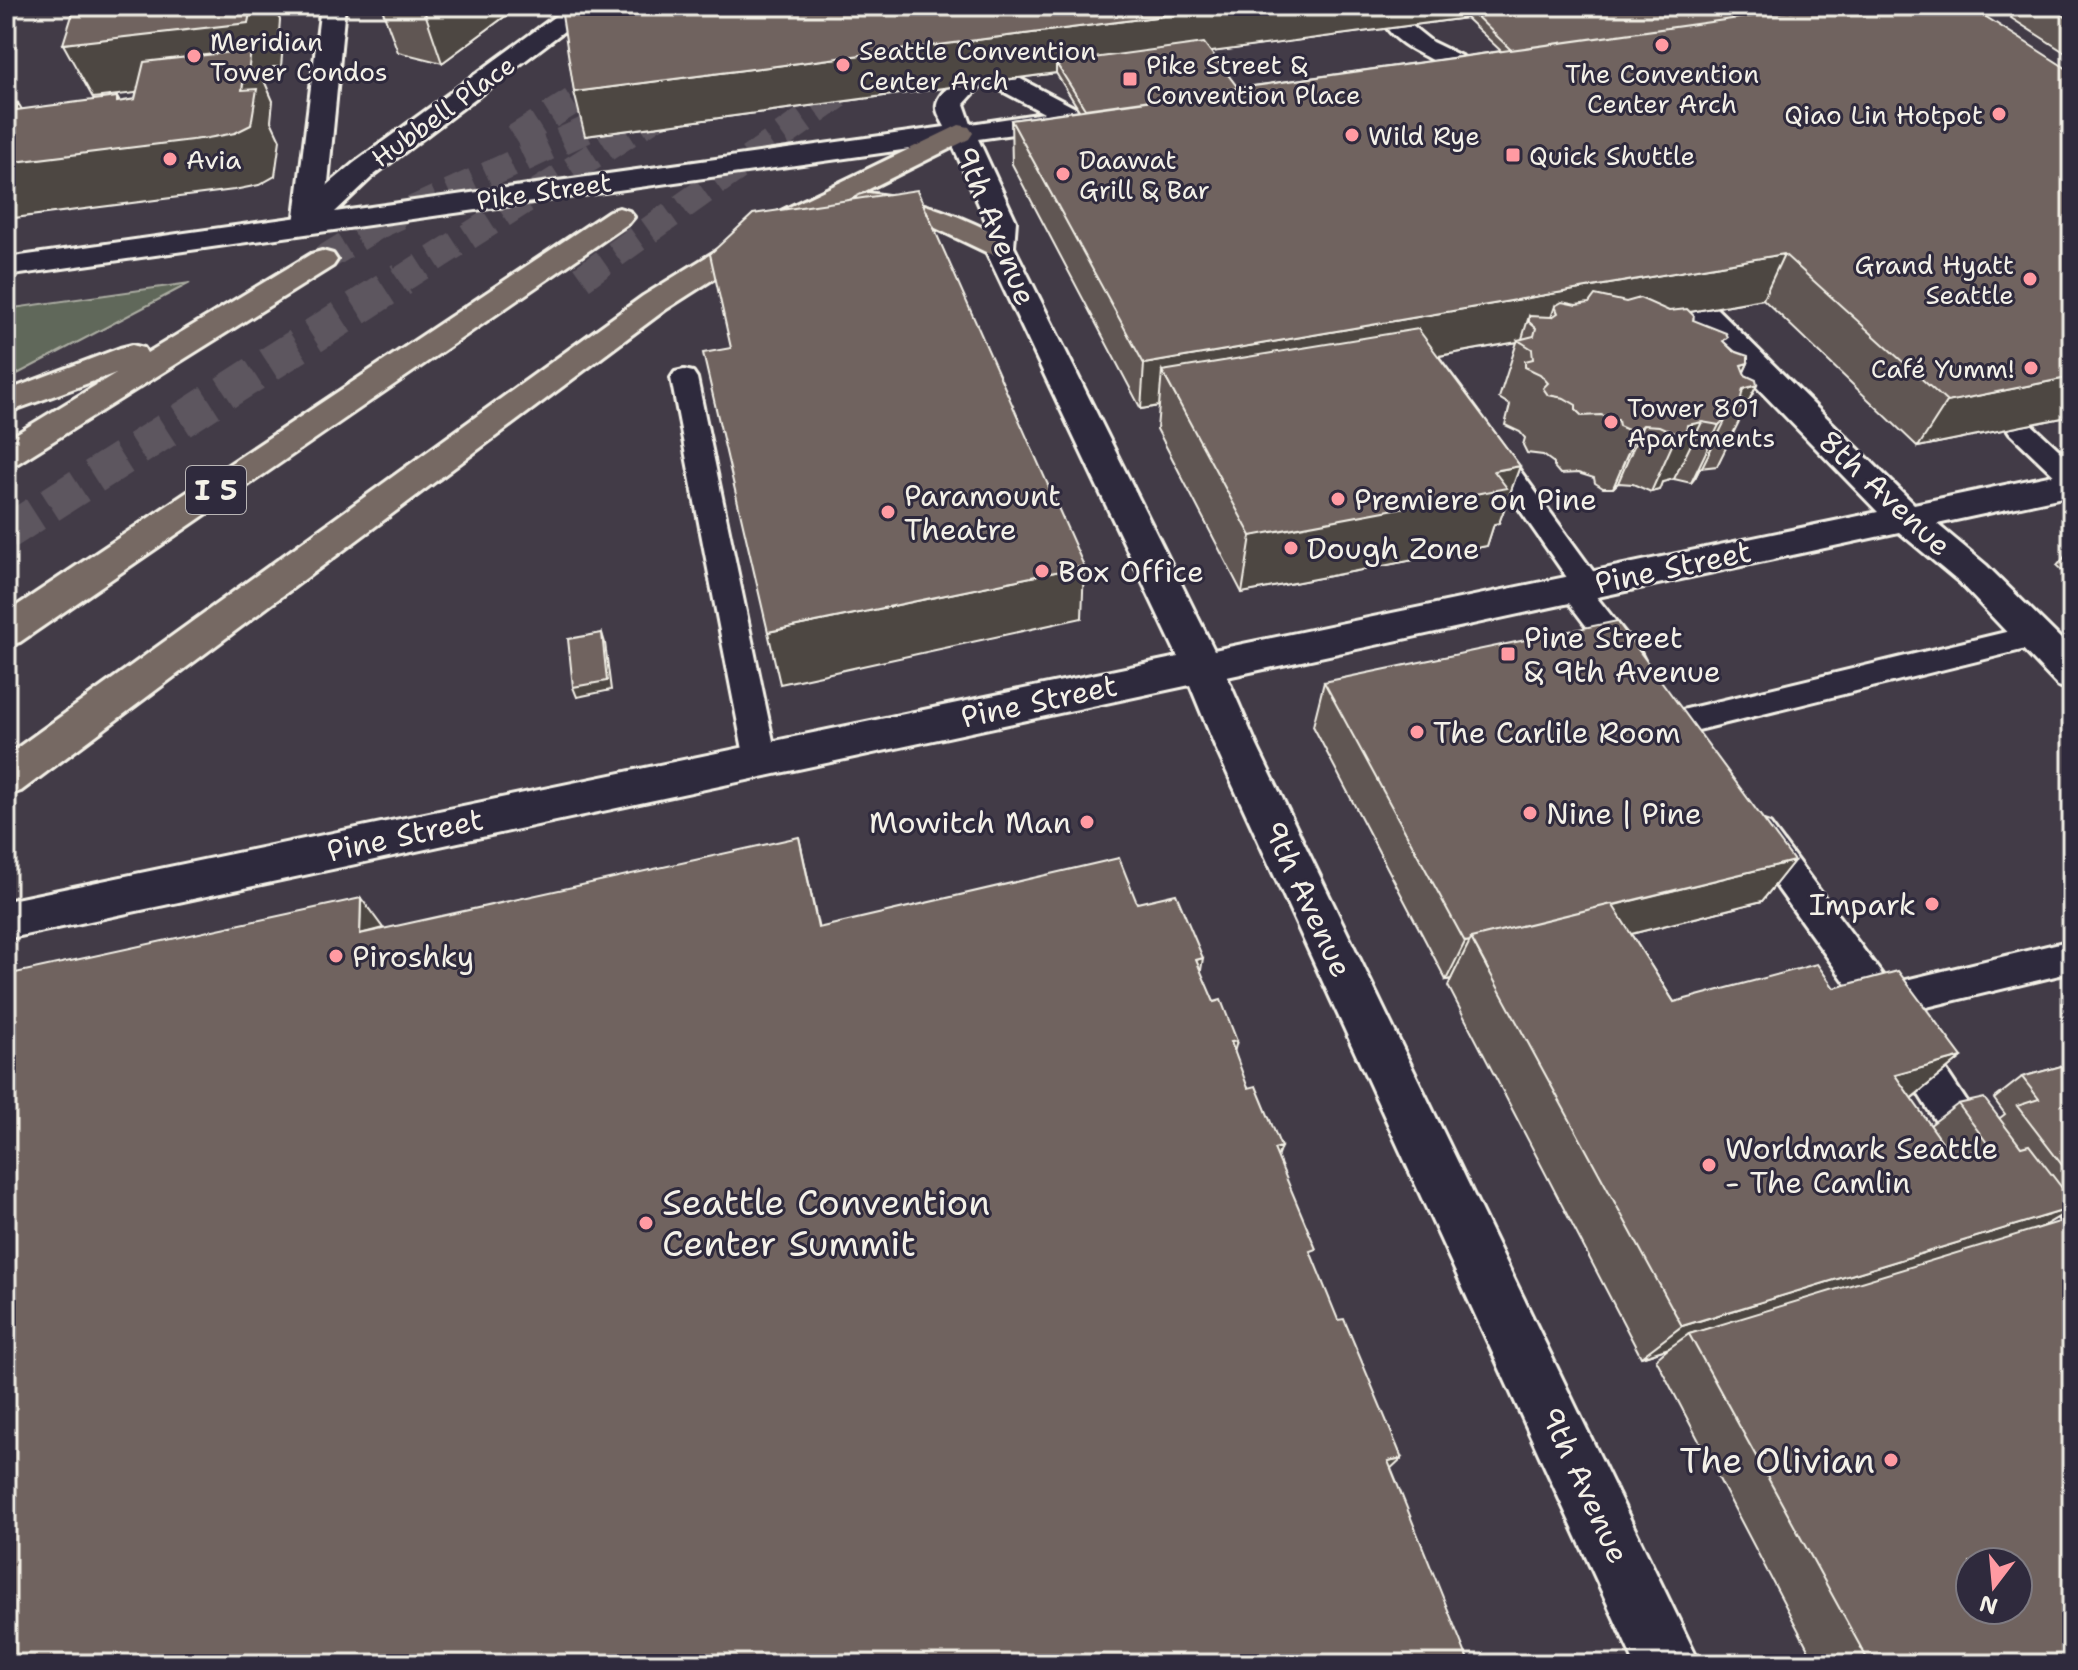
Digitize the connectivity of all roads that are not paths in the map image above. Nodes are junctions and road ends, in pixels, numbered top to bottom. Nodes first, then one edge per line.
1 (333, 6) edge
2 (585, 6) edge
3 (1398, 27) dead end
4 (1468, 61) junction
5 (1411, 69) edge
6 (1002, 80) edge
7 (969, 84) edge
8 (1487, 95) edge
9 (959, 133) junction
10 (817, 203) junction
11 (619, 217) dead end
12 (309, 224) junction
13 (999, 247) junction
14 (322, 260) tunnel mouth
15 (6, 267) edge
16 (582, 278) tunnel mouth
17 (1700, 310) edge
18 (227, 319) junction
19 (425, 349) junction
20 (684, 378) dead end
21 (6, 403) edge
22 (2019, 427) edge
23 (1477, 429) edge
24 (6, 455) edge
25 (2072, 477) edge
26 (2072, 483) edge
27 (1905, 517) junction
28 (1580, 586) junction
29 (6, 632) edge
30 (2035, 636) junction
31 (1203, 667) junction
32 (2072, 675) edge
33 (761, 760) junction
34 (6, 779) edge
35 (1739, 808) edge
36 (6, 920) edge
37 (2072, 956) edge
38 (1881, 1002) junction
39 (1993, 1176) edge
40 (1668, 1664) edge

1 - 12 main road
2 - 12 main road, Hubbell Place
3 - 4 main road
4 - 5 main road
4 - 8 main road
6 - 9 main road, Pike Street
7 - 9 main road
9 - 10 highway
9 - 12 main road, Pike Street
9 - 13 main road, 9th Avenue
10 - 13 highway
10 - 34 highway
11 - 19 highway, I 5
12 - 15 main road, Pike Street
13 - 31 main road, 9th Avenue
14 - 18 highway
16 - 19 highway
17 - 27 main road, 8th Avenue
18 - 21 highway
18 - 24 highway
19 - 29 highway, I 5
20 - 33 lane
22 - 25 lane
23 - 28 lane
26 - 27 main road, Pine Street
27 - 28 main road, Pine Street
27 - 30 main road, 8th Avenue
28 - 30 lane
28 - 31 main road, Pine Street
30 - 32 main road, 8th Avenue
31 - 33 main road, Pine Street
31 - 40 main road, 9th Avenue
33 - 36 main road, Pine Street
35 - 38 lane
37 - 38 lane
38 - 39 lane

